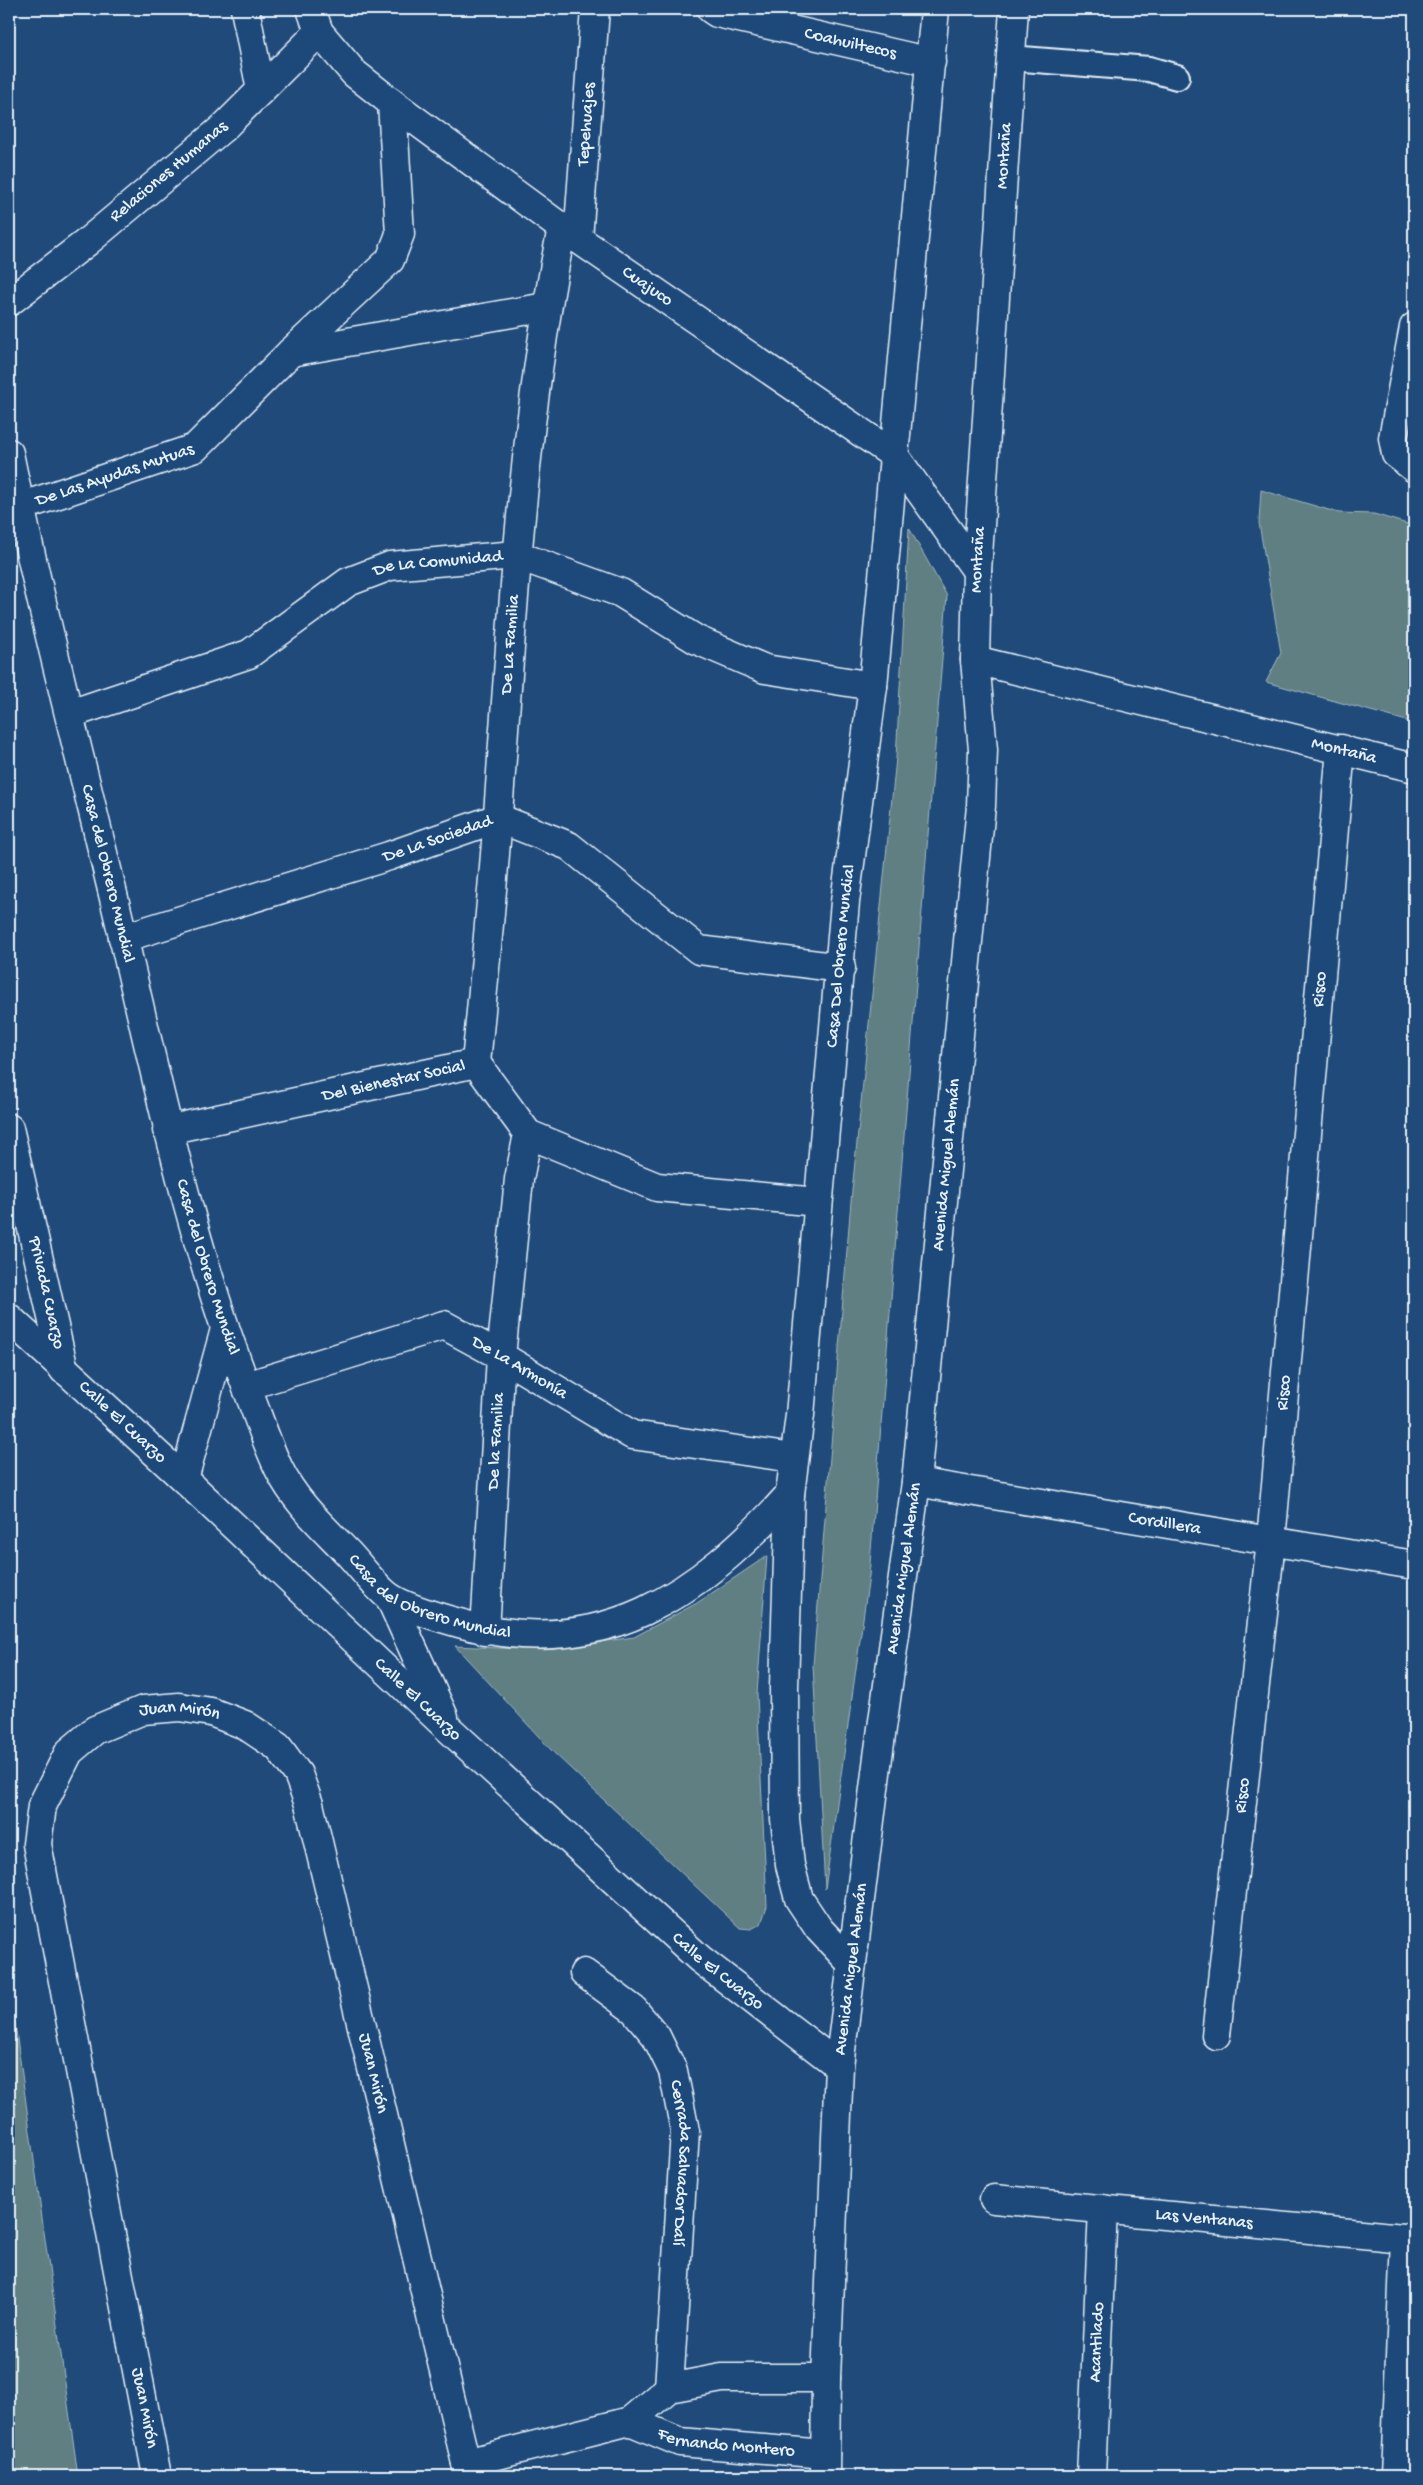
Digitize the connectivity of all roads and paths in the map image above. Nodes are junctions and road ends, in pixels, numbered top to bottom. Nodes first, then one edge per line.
1 (246, 9) edge
2 (596, 9) edge
3 (711, 9) edge
4 (935, 9) edge
5 (1014, 9) edge
6 (315, 20) edge
7 (1010, 58) junction
8 (931, 62) junction
9 (1177, 77) dead end
10 (261, 90) junction
11 (392, 103) junction
12 (570, 233) junction
13 (9, 302) edge
14 (546, 307) junction
15 (1414, 327) edge
16 (291, 352) junction
17 (9, 453) edge
18 (894, 455) junction
19 (1414, 468) edge
20 (20, 508) junction
21 (516, 555) junction
22 (977, 571) junction
23 (975, 660) junction
24 (873, 686) junction
25 (70, 714) junction
26 (1341, 749) junction
27 (1414, 768) edge
28 (498, 818) junction
29 (123, 938) junction
30 (841, 968) junction
31 (476, 1063) junction
32 (9, 1128) edge
33 (167, 1130) junction
34 (528, 1134) junction
35 (818, 1202) junction
36 (9, 1318) edge
37 (225, 1330) junction
38 (501, 1356) junction
39 (64, 1370) junction
40 (246, 1386) junction
41 (793, 1458) junction
42 (184, 1479) junction
43 (916, 1482) junction
44 (790, 1494) junction
45 (1271, 1541) junction
46 (1414, 1565) edge
47 (390, 1598) junction
48 (485, 1631) junction
49 (450, 1730) junction
50 (852, 1964) junction
51 (584, 1973) dead end
52 (1216, 2035) dead end
53 (839, 2066) junction
54 (994, 2199) dead end
55 (1103, 2209) junction
56 (1410, 2238) edge
57 (826, 2378) junction
58 (669, 2388) junction
59 (630, 2421) junction
60 (825, 2465) edge
61 (468, 2470) edge
62 (157, 2476) edge
63 (1091, 2476) edge
64 (1395, 2476) edge

1 - 10 street
2 - 12 street, Tepehuajes
3 - 8 street, Coahuiltecos
4 - 8 street
5 - 7 street, Montaña
6 - 10 street, Relaciones Humanas
6 - 11 street, Cuajuco
7 - 9 lane
7 - 22 street, Montaña
8 - 18 street
10 - 13 street, Relaciones Humanas
11 - 12 street, Cuajuco
11 - 16 street, De Las Ayudas Mutuas
12 - 14 street, De La Familia
12 - 18 street, Cuajuco
14 - 16 street
14 - 21 street, De La Familia
15 - 19 street
16 - 20 street, De Las Ayudas Mutuas
17 - 20 street, Casa del Obrero Mundial
18 - 22 street, Cuajuco
18 - 24 street, Casa Del Obrero Mundial
20 - 25 street, Casa del Obrero Mundial
21 - 24 street, De La Comunidad
21 - 25 street, De La Comunidad
21 - 28 street, De La Familia
22 - 23 street, Montaña
23 - 26 street, Montaña
23 - 43 street, Avenida Miguel Alemán
24 - 30 street, Casa Del Obrero Mundial
25 - 29 street, Casa del Obrero Mundial
26 - 27 street, Montaña
26 - 45 street, Risco
28 - 29 street, De La Sociedad
28 - 30 street, De La Sociedad
28 - 31 street, De La Familia
29 - 33 street, Casa del Obrero Mundial
30 - 35 street, Casa Del Obrero Mundial
31 - 33 street, Del Bienestar Social
31 - 34 street, Del Bienestar Social
32 - 39 street, Privada Cuarzo
33 - 37 street, Casa del Obrero Mundial
34 - 35 street
34 - 38 street, De la Familia
35 - 41 street, Casa Del Obrero Mundial
36 - 39 street, Calle El Cuarzo
37 - 40 street, Casa del Obrero Mundial
37 - 42 street
38 - 40 street, De La Armonía
38 - 41 street, De La Armonía
38 - 48 street, De la Familia
39 - 42 street, Calle El Cuarzo
40 - 47 street, Casa del Obrero Mundial
41 - 44 street
42 - 49 street, Calle El Cuarzo
43 - 45 street, Cordillera
43 - 50 street, Avenida Miguel Alemán
44 - 48 street, Casa del Obrero Mundial
44 - 50 street
45 - 46 street, Cordillera
45 - 52 street, Risco
47 - 48 street, Casa del Obrero Mundial
47 - 49 street
49 - 53 street, Calle El Cuarzo
50 - 53 street, Avenida Miguel Alemán
51 - 58 street, Cerrada Salvador Dalí
53 - 57 street, Avenida Miguel Alemán
54 - 55 street, Las Ventanas
55 - 56 street, Las Ventanas
55 - 63 street, Acantilado
56 - 64 street
57 - 58 street, Fernando Montero
57 - 60 street, Avenida Miguel Alemán
58 - 59 street, Fernando Montero
59 - 60 street, Fernando Montero
59 - 61 street, Fernando Montero
61 - 62 street, Juan Mirón

